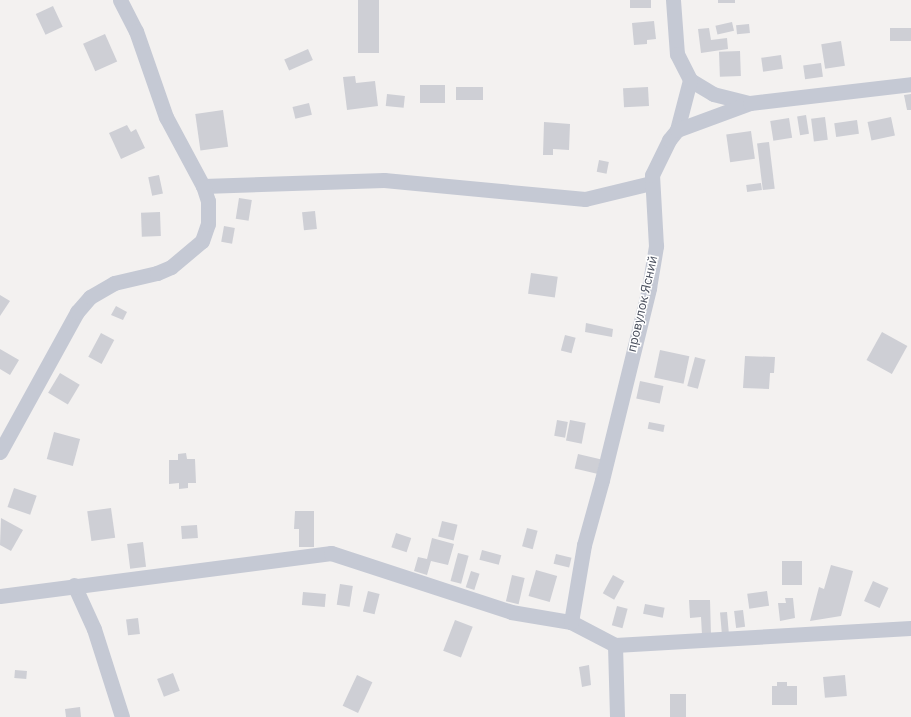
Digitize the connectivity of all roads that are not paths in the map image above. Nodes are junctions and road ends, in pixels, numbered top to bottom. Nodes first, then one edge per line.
1 (120, 0) edge
2 (673, 0) edge
3 (690, 80) junction
4 (911, 84) edge
5 (750, 103) junction
6 (677, 130) junction
7 (651, 183) junction
8 (203, 186) junction
9 (0, 452) edge
10 (74, 585) junction
11 (0, 596) edge
12 (571, 622) junction
13 (911, 628) edge
14 (615, 645) junction
15 (122, 717) edge
16 (617, 717) edge

1 - 8 street
2 - 3 street
3 - 5 street
3 - 6 street
4 - 5 street
5 - 6 street
6 - 7 street, провулок Ясний
7 - 8 street
7 - 12 street, провулок Ясний
8 - 9 street
10 - 11 street
10 - 12 street
10 - 15 street
12 - 14 street
13 - 14 street
14 - 16 street

